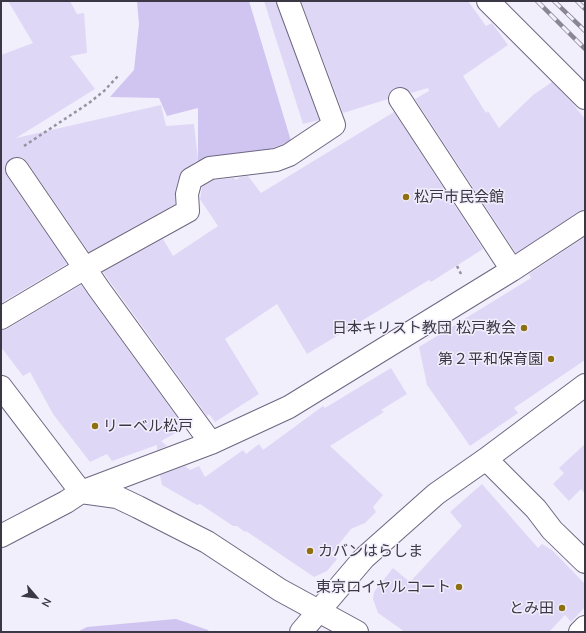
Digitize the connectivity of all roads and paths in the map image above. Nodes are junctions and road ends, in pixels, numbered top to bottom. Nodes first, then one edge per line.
1 (288, 1) edge
2 (488, 1) edge
3 (118, 76) dead end
4 (585, 98) edge
5 (400, 99) dead end
6 (19, 159) joint
7 (585, 222) edge
8 (86, 268) junction
9 (512, 270) junction
10 (1, 318) edge
11 (585, 385) edge
12 (1, 387) edge
13 (211, 443) junction
14 (486, 459) junction
15 (81, 492) junction
16 (1, 536) edge
17 (585, 562) edge
18 (319, 610) junction
19 (585, 627) edge
20 (301, 632) edge
21 (357, 632) edge
22 (580, 632) edge

1 - 8 street
2 - 4 street
3 - 6 path
5 - 9 street
6 - 8 street
7 - 9 street
8 - 10 street
8 - 13 street
9 - 13 street
11 - 14 street
12 - 15 street
13 - 15 street
14 - 17 street
14 - 18 street
15 - 16 street
15 - 18 street
18 - 20 street
18 - 21 street
19 - 22 street

